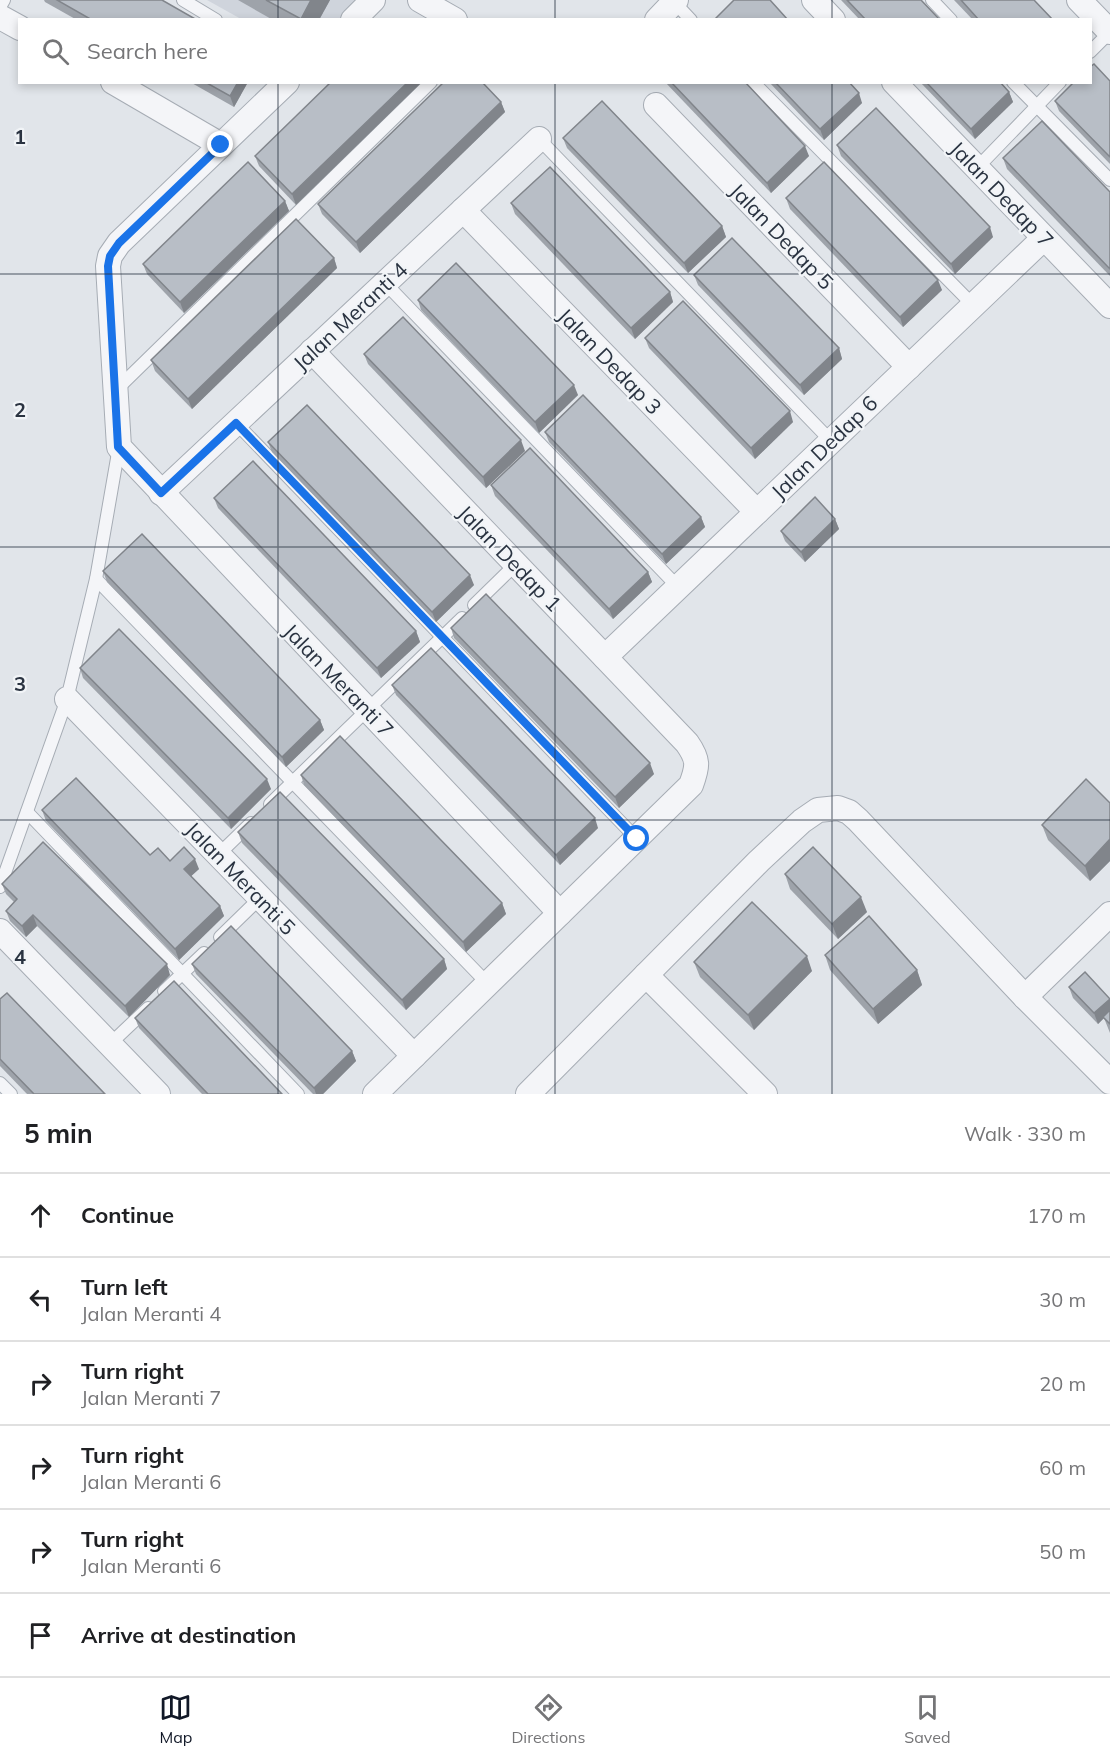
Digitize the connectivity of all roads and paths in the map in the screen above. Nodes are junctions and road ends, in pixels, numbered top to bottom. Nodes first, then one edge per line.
1 (4, 0) edge
2 (183, 0) edge
3 (373, 0) edge
4 (420, 0) edge
5 (814, 0) edge
6 (932, 0) edge
7 (1079, 0) edge
8 (675, 1) edge
9 (0, 7) edge
10 (0, 17) edge
11 (213, 18) edge
12 (355, 18) edge
13 (452, 18) edge
14 (659, 18) edge
15 (689, 18) edge
16 (831, 18) edge
17 (949, 18) edge
18 (18, 27) edge
19 (1110, 32) edge
20 (1092, 50) edge
21 (116, 84) edge
22 (285, 84) edge
23 (429, 84) edge
24 (755, 84) edge
25 (896, 84) edge
26 (1015, 84) edge
27 (1058, 84) edge
28 (656, 105) dead end
29 (1037, 106) junction
30 (539, 139) joint
31 (221, 145) junction
32 (977, 168) junction
33 (1110, 180) edge
34 (463, 210) junction
35 (1044, 238) junction
36 (385, 284) junction
37 (973, 306) junction
38 (1110, 306) edge
39 (312, 351) junction
40 (909, 367) junction
41 (115, 392) junction
42 (236, 423) junction
43 (831, 441) junction
44 (118, 447) junction
45 (161, 493) junction
46 (756, 512) junction
47 (516, 564) junction
48 (96, 579) junction
49 (678, 587) junction
50 (442, 637) junction
51 (605, 657) junction
52 (68, 699) junction
53 (367, 710) junction
54 (292, 783) junction
55 (27, 812) junction
56 (637, 839) junction
57 (218, 855) junction
58 (0, 887) edge
59 (260, 898) junction
60 (561, 913) junction
61 (1110, 914) edge
62 (0, 932) edge
63 (183, 974) junction
64 (646, 975) junction
65 (488, 984) junction
66 (1025, 997) junction
67 (110, 1044) junction
68 (414, 1056) junction
69 (1110, 1082) edge
70 (0, 1083) edge
71 (11, 1094) edge
72 (158, 1094) edge
73 (298, 1094) edge
74 (375, 1094) edge
75 (528, 1094) edge
76 (765, 1094) edge

1 - 9 lane
2 - 11 lane
3 - 12 street
4 - 13 street
5 - 16 street
6 - 17 lane
7 - 19 street
8 - 14 street
8 - 15 lane
10 - 18 street
19 - 20 lane
21 - 31 street
22 - 31 street
23 - 41 lane
24 - 37 lane
25 - 32 street, Jalan Dedap 7
26 - 29 lane
27 - 29 lane
28 - 40 street, Jalan Dedap 5
29 - 32 lane
29 - 33 lane
30 - 34 street, Jalan Meranti 4
30 - 43 lane
31 - 41 street
32 - 35 street, Jalan Dedap 7
34 - 36 street, Jalan Meranti 4
34 - 46 street, Jalan Dedap 3
35 - 37 street, Jalan Dedap 6
35 - 38 street, Jalan Dedap 7
36 - 39 street, Jalan Meranti 4
36 - 49 lane
37 - 40 street, Jalan Dedap 6
39 - 42 street, Jalan Meranti 4
39 - 47 street, Jalan Dedap 1
40 - 43 street, Jalan Dedap 6
41 - 44 street
42 - 45 street, Jalan Meranti 4
42 - 50 lane
43 - 46 street, Jalan Dedap 6
44 - 45 street, Jalan Meranti 7
44 - 48 lane
45 - 53 street, Jalan Meranti 7
46 - 49 street, Jalan Dedap 6
47 - 50 lane
47 - 51 street, Jalan Dedap 1
48 - 52 lane
48 - 54 lane
49 - 51 street, Jalan Dedap 6
50 - 53 lane
50 - 56 lane
51 - 56 street, Jalan Dedap 1
52 - 55 lane
52 - 57 street, Jalan Meranti 5
53 - 54 lane
53 - 60 street, Jalan Meranti 7
54 - 57 lane
54 - 65 lane
55 - 58 lane
55 - 63 lane
56 - 60 street
57 - 59 street, Jalan Meranti 5
59 - 63 lane
59 - 68 street, Jalan Meranti 5
60 - 65 street
61 - 66 street
62 - 67 street
63 - 67 lane
63 - 73 lane
64 - 66 street
64 - 75 street
64 - 76 street
65 - 68 street
66 - 69 street
67 - 72 street
68 - 74 street
70 - 71 lane

